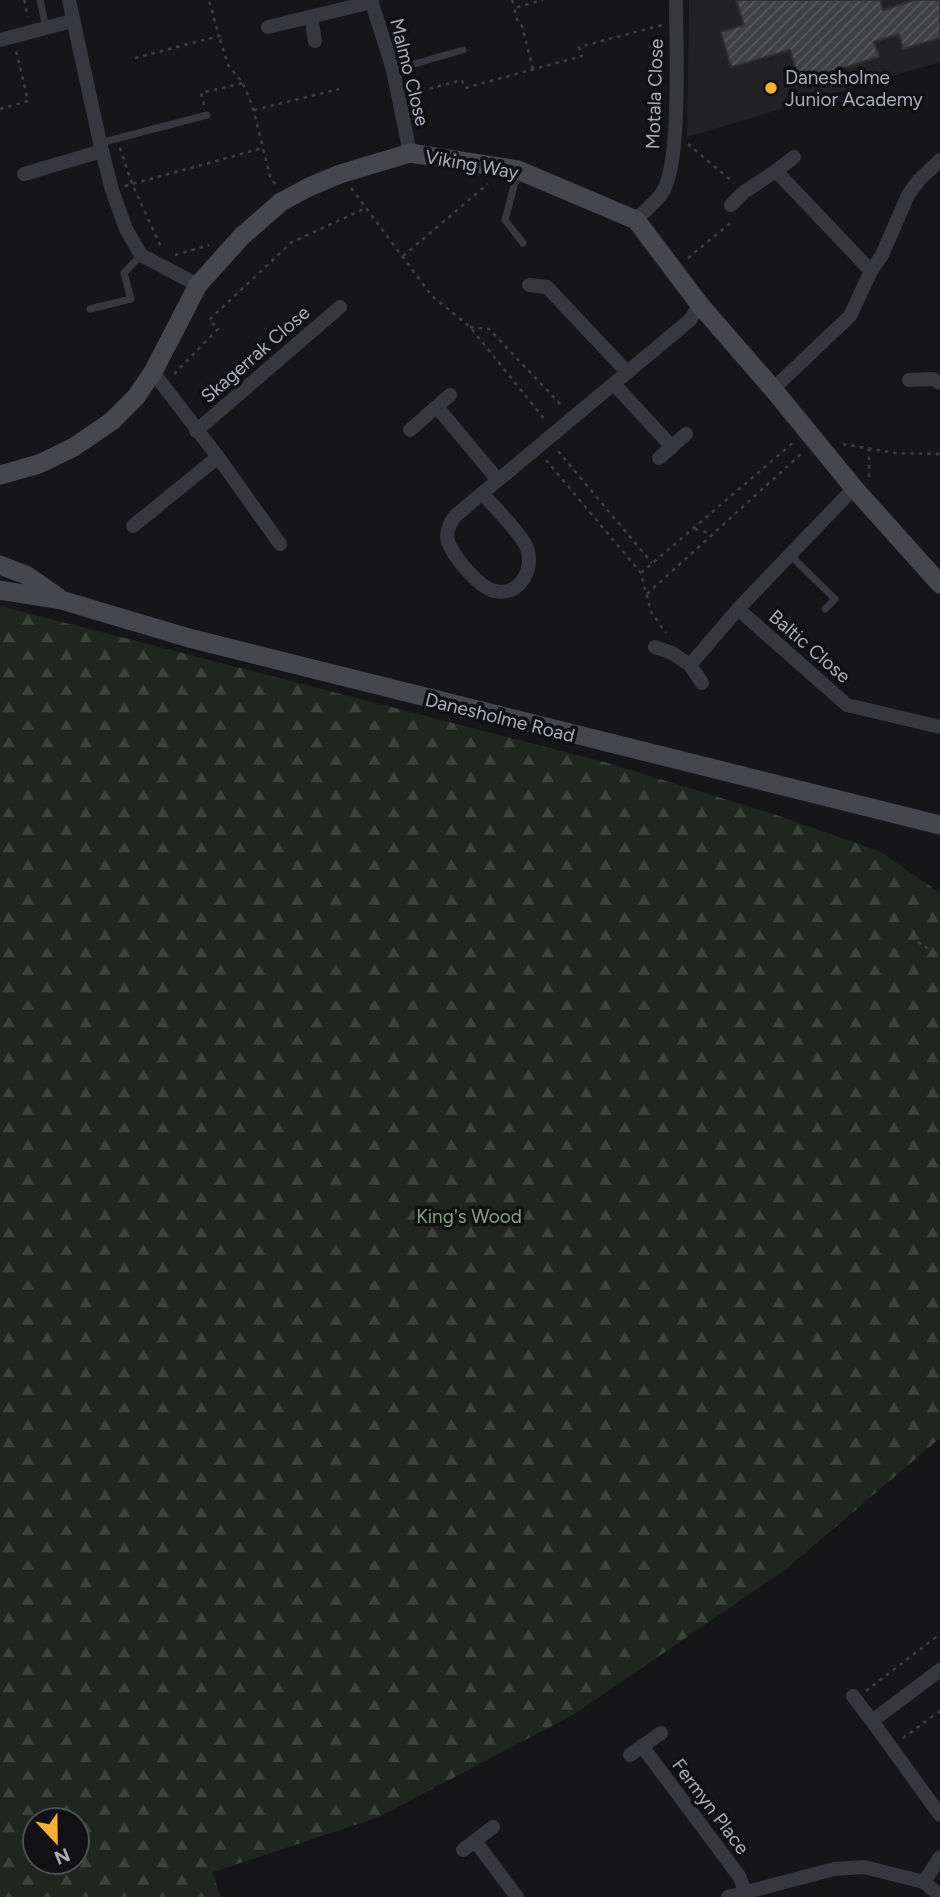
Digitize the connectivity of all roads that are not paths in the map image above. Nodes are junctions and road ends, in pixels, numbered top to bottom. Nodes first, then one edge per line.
1 (40, 0) edge
2 (69, 0) edge
3 (676, 0) edge
4 (372, 1) edge
5 (311, 17) junction
6 (72, 21) junction
7 (268, 26) dead end
8 (46, 27) junction
9 (7, 38) edge
10 (315, 41) dead end
11 (463, 50) dead end
12 (393, 70) junction
13 (207, 115) road end
14 (101, 147) junction
15 (410, 153) junction
16 (794, 157) dead end
17 (940, 160) edge
18 (518, 170) junction
19 (776, 172) junction
20 (24, 174) dead end
21 (731, 205) road end
22 (636, 220) junction
23 (523, 243) dead end
24 (141, 255) junction
25 (871, 271) junction
26 (198, 285) junction
27 (529, 285) dead end
28 (700, 305) junction
29 (340, 307) dead end
30 (90, 309) dead end
31 (626, 372) junction
32 (158, 379) junction
33 (909, 380) dead end
34 (940, 383) edge
35 (614, 384) junction
36 (774, 389) junction
37 (450, 395) dead end
38 (437, 407) junction
39 (410, 430) dead end
40 (196, 431) junction
41 (686, 434) dead end
42 (672, 447) junction
43 (218, 457) junction
44 (659, 458) dead end
45 (0, 475) edge
46 (496, 479) junction
47 (854, 488) junction
48 (483, 494) junction
49 (133, 526) dead end
50 (281, 544) dead end
51 (790, 555) junction
52 (0, 565) edge
53 (937, 573) edge
54 (0, 590) edge
55 (61, 600) junction
56 (825, 608) dead end
57 (738, 609) junction
58 (655, 647) dead end
59 (690, 665) junction
60 (702, 683) dead end
61 (940, 727) edge
62 (940, 825) edge
63 (940, 1670) edge
64 (854, 1697) road end
65 (872, 1721) junction
66 (661, 1733) dead end
67 (940, 1815) edge
68 (492, 1827) dead end
69 (475, 1841) junction
70 (463, 1850) dead end
71 (940, 1857) edge
72 (924, 1882) junction
73 (746, 1891) junction
74 (940, 1896) edge
75 (517, 1897) edge
76 (728, 1897) edge

1 - 8 lane
2 - 6 street
3 - 22 street, Motala Close
4 - 5 street, Malmo Close
4 - 12 street, Malmo Close
5 - 7 street, Malmo Close
5 - 10 street
6 - 8 street
6 - 14 street
8 - 9 street
11 - 12 lane
12 - 15 street, Malmo Close
13 - 14 lane
14 - 20 street
14 - 24 street
15 - 18 street, Viking Way
15 - 26 street, Viking Way
16 - 19 street
17 - 25 street
18 - 22 street, Viking Way
18 - 23 lane
19 - 21 street
19 - 25 street
22 - 28 street, Viking Way
24 - 26 street
24 - 30 lane
25 - 36 street
26 - 32 street, Viking Way
27 - 31 street
28 - 31 street
28 - 36 street, Viking Way
29 - 40 street, Skagerrak Close
31 - 35 street
32 - 40 street, Skagerrak Close
32 - 45 street, Viking Way
33 - 34 street
35 - 42 street
35 - 46 street
36 - 47 street, Viking Way
37 - 38 street
38 - 39 street
38 - 46 street
40 - 43 street, Skagerrak Close
41 - 42 street
42 - 44 street
43 - 49 street
43 - 50 street, Skagerrak Close
46 - 48 street
47 - 51 street, Baltic Close
47 - 53 street, Viking Way
48 - 48 street
51 - 56 lane
51 - 57 street, Baltic Close
52 - 55 street, Danesholme Road
54 - 55 street, Danesholme Road
55 - 62 street, Danesholme Road
57 - 59 street, Baltic Close
57 - 61 street, Baltic Close
58 - 59 street
59 - 60 street
63 - 65 street
64 - 65 street
65 - 67 street
66 - 73 street, Fermyn Place
68 - 69 street
69 - 70 street
69 - 75 street
71 - 72 street
72 - 73 street
72 - 74 street
73 - 76 street

